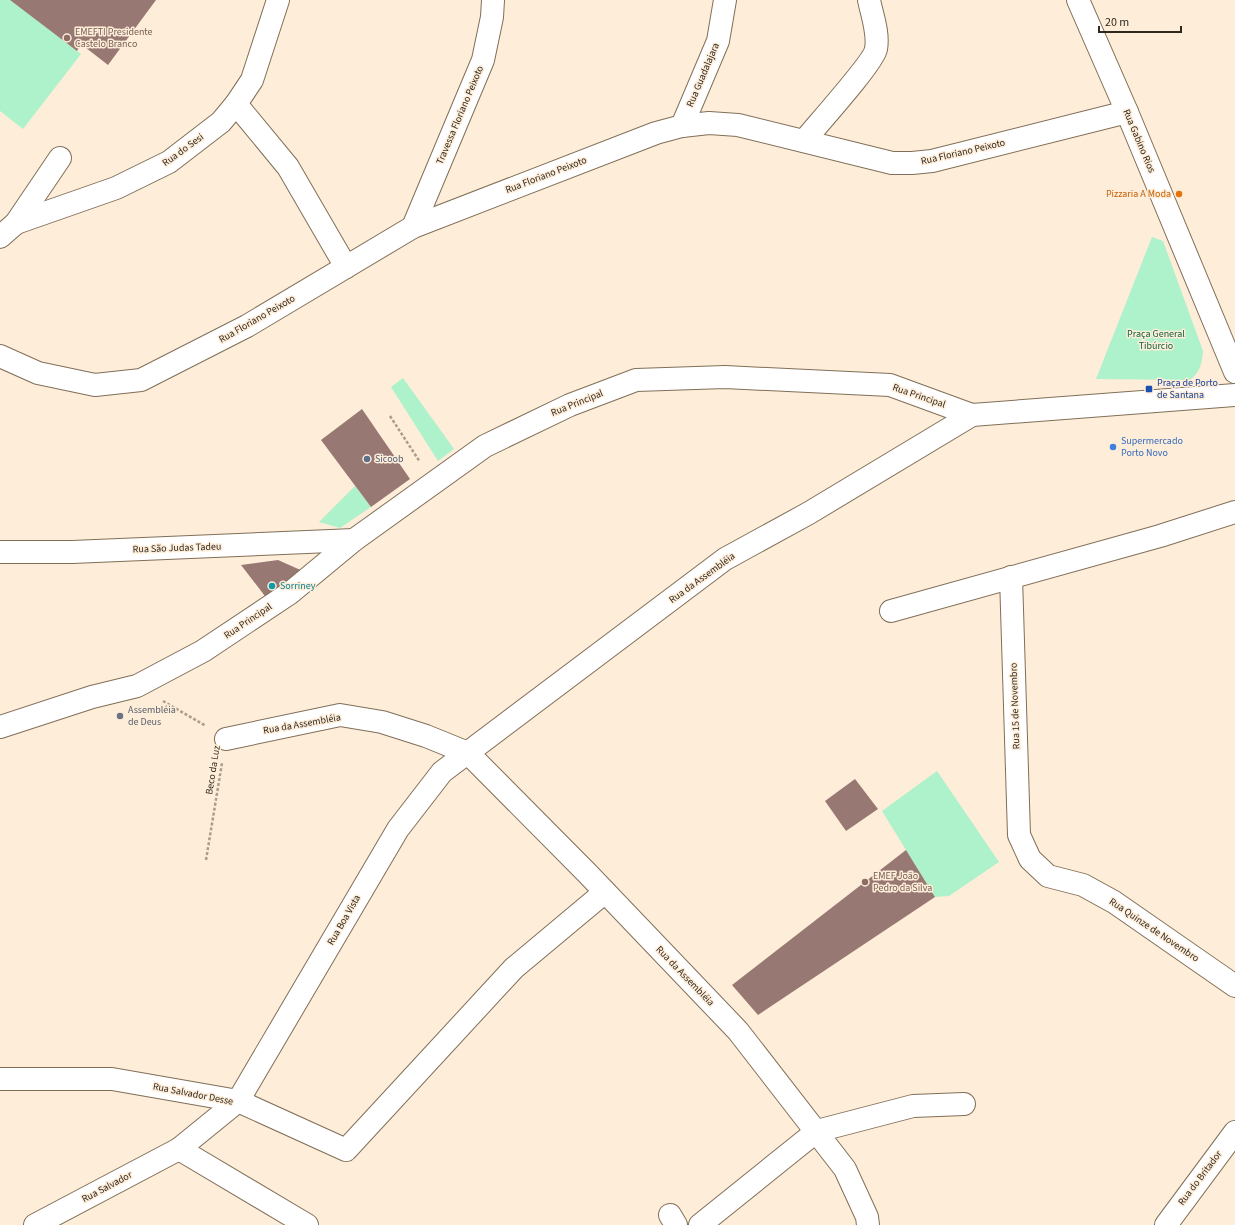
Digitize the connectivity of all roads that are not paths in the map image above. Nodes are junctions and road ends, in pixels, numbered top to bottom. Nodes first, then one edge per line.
1 (278, 0) edge
2 (494, 0) edge
3 (725, 0) edge
4 (868, 0) edge
5 (1078, 0) edge
6 (236, 104) junction
7 (1127, 112) junction
8 (682, 126) junction
9 (804, 141) junction
10 (60, 158) dead end
11 (413, 227) junction
12 (8, 230) edge
13 (346, 267) junction
14 (0, 356) edge
15 (1235, 372) edge
16 (1235, 395) edge
17 (972, 415) junction
18 (1235, 512) edge
19 (354, 540) junction
20 (0, 552) edge
21 (1011, 577) junction
22 (891, 611) dead end
23 (0, 727) edge
24 (226, 739) road end
25 (468, 753) junction
26 (1019, 835) joint
27 (605, 892) junction
28 (1235, 986) edge
29 (0, 1079) edge
30 (238, 1101) junction
31 (964, 1104) dead end
32 (817, 1131) junction
33 (1235, 1132) edge
34 (179, 1149) junction
35 (35, 1225) edge
36 (307, 1225) edge
37 (700, 1225) edge
38 (868, 1225) edge
39 (1166, 1225) edge

1 - 6 street, Rua do Sesi
2 - 11 street, Travessa Floriano Peixoto
3 - 8 street, Rua Guadalajara
4 - 9 street
5 - 7 street, Rua Gabino Rios
6 - 12 street, Rua do Sesi
6 - 13 street
7 - 9 street, Rua Floriano Peixoto
7 - 15 street, Rua Gabino Rios
8 - 9 street, Rua Floriano Peixoto
8 - 11 street, Rua Floriano Peixoto
10 - 12 street, Rua do Sesi
11 - 13 street, Rua Floriano Peixoto
13 - 14 street, Rua Floriano Peixoto
16 - 17 street, Rua Principal
17 - 19 street, Rua Principal
17 - 25 street, Rua da Assembléia
18 - 21 street
19 - 20 street, Rua São Judas Tadeu
19 - 23 street, Rua Principal
21 - 22 street
21 - 26 street, Rua 15 de Novembro
24 - 25 street, Rua da Assembléia
25 - 27 street, Rua da Assembléia
25 - 30 street, Rua Boa Vista
26 - 28 street, Rua Quinze de Novembro
27 - 30 street
27 - 32 street, Rua da Assembléia
29 - 30 street, Rua Salvador Desse
30 - 34 street, Rua Salvador Desse
31 - 32 street
32 - 37 street
32 - 38 street, Rua da Assembléia
33 - 39 street, Rua do Britador
34 - 35 street, Rua Salvador
34 - 36 street

